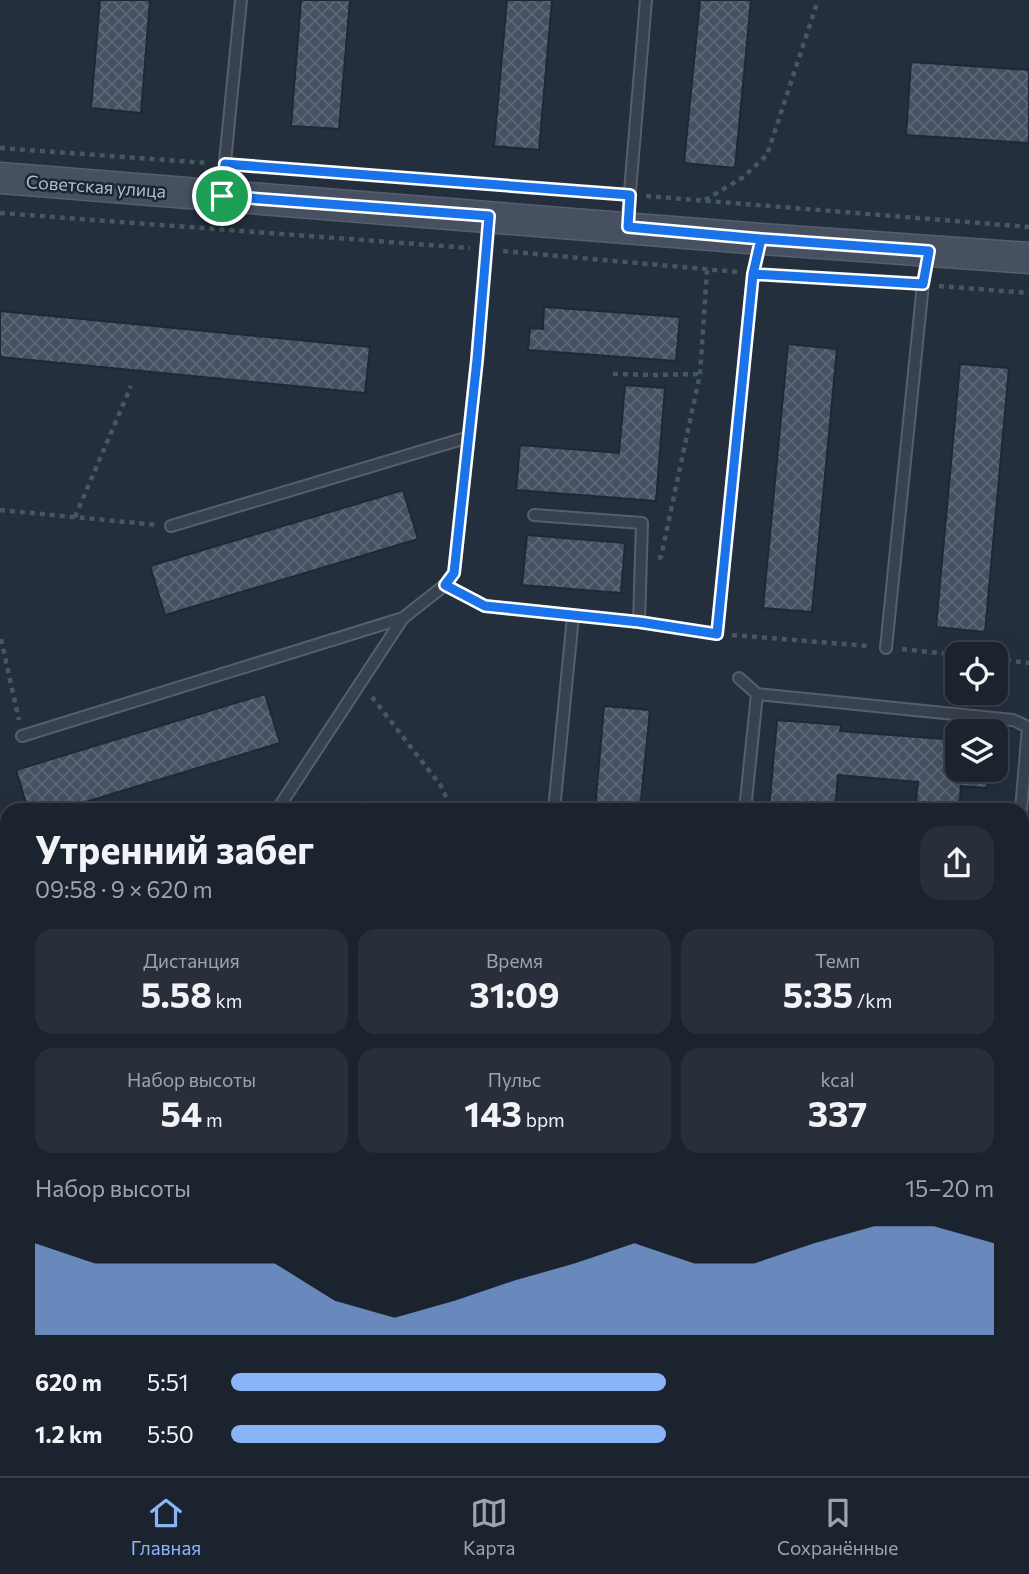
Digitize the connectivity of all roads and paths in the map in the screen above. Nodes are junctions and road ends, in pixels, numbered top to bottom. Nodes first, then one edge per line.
1 (241, 0) edge
2 (646, 0) edge
3 (816, 0) edge
4 (0, 148) edge
5 (225, 164) junction
6 (0, 178) edge
7 (630, 195) junction
8 (222, 196) junction
9 (704, 201) junction
10 (0, 213) edge
11 (489, 216) junction
12 (628, 227) junction
13 (1029, 227) edge
14 (761, 239) junction
15 (486, 249) junction
16 (929, 251) junction
17 (1029, 258) edge
18 (707, 270) junction
19 (753, 274) junction
20 (923, 284) junction
21 (1029, 293) edge
22 (613, 374) dead end
23 (700, 374) junction
24 (131, 386) dead end
25 (469, 437) junction
26 (0, 510) edge
27 (534, 515) dead end
28 (75, 517) junction
29 (171, 526) joint
30 (642, 566) junction
31 (445, 585) junction
32 (573, 616) junction
33 (403, 618) junction
34 (639, 622) junction
35 (717, 634) junction
36 (0, 638) edge
37 (886, 648) junction
38 (945, 654) edge
39 (1008, 660) edge
40 (1029, 663) edge
41 (739, 678) dead end
42 (361, 682) junction
43 (757, 694) junction
44 (22, 736) joint
45 (1027, 771) edge
46 (282, 803) edge
47 (449, 803) edge
48 (555, 803) edge
49 (746, 803) edge
50 (1022, 803) edge

1 - 5 lane
2 - 7 lane
3 - 9 path
4 - 5 path
5 - 7 path
5 - 8 lane
6 - 8 main road, Советская улица
7 - 9 path
7 - 12 lane
8 - 11 main road, Советская улица
9 - 13 path
10 - 15 path
11 - 12 main road, Советская улица
11 - 15 lane
12 - 14 main road, Советская улица
14 - 16 main road, Советская улица
14 - 19 lane
15 - 18 path
15 - 25 lane
16 - 17 main road, Советская улица
16 - 20 lane
18 - 19 path
18 - 23 path
19 - 20 path
19 - 35 lane
20 - 21 path
20 - 37 lane
22 - 23 path
23 - 30 path
24 - 28 path
25 - 29 lane
25 - 31 lane
26 - 28 path
27 - 30 lane
28 - 29 path
30 - 34 lane
31 - 32 lane
31 - 33 lane
32 - 34 lane
32 - 48 lane
33 - 42 lane
33 - 44 lane
34 - 35 lane
35 - 37 path
36 - 44 path
37 - 38 path
39 - 40 path
41 - 43 lane
42 - 46 lane
42 - 47 path
43 - 45 lane
43 - 49 lane
45 - 50 lane

